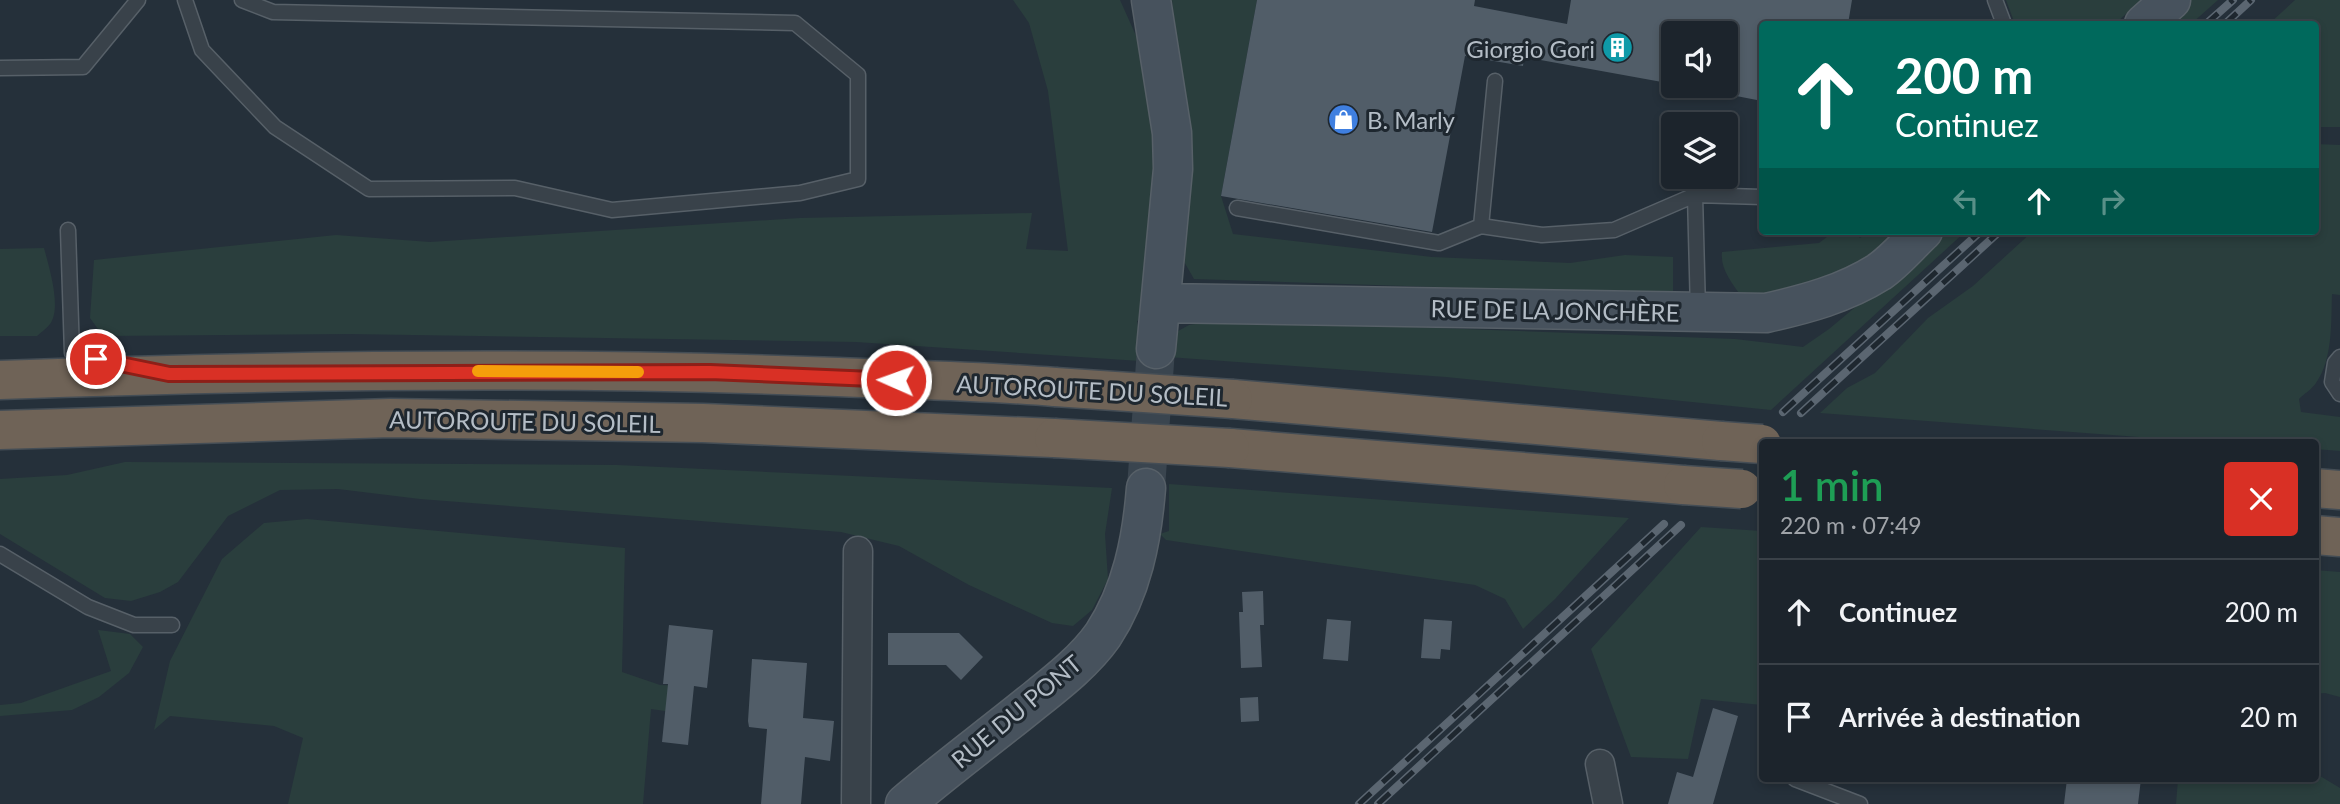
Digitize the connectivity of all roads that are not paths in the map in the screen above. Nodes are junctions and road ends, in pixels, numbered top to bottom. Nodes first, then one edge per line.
1 (138, 0) edge
2 (185, 0) edge
3 (242, 0) edge
4 (1130, 0) edge
5 (1151, 0) edge
6 (1995, 0) edge
7 (2171, 0) edge
8 (2003, 21) edge
9 (2147, 21) edge
10 (0, 68) edge
11 (1495, 81) dead end
12 (1172, 133) junction
13 (1695, 195) junction
14 (1759, 197) edge
15 (1237, 208) dead end
16 (1481, 226) junction
17 (68, 230) dead end
18 (1919, 235) edge
19 (1162, 303) junction
20 (1698, 312) junction
21 (1156, 349) tunnel mouth
22 (72, 353) junction
23 (0, 354) edge
24 (2340, 357) edge
25 (169, 374) junction
26 (0, 380) edge
27 (2340, 394) edge
28 (0, 430) edge
29 (1759, 444) edge
30 (1146, 488) tunnel mouth
31 (2319, 488) edge
32 (1752, 490) edge
33 (2340, 490) edge
34 (2319, 535) edge
35 (2340, 537) edge
36 (858, 551) dead end
37 (0, 554) edge
38 (172, 625) dead end
39 (1600, 764) dead end
40 (1803, 782) edge
41 (856, 804) edge
42 (905, 804) edge
43 (1608, 804) edge
44 (1860, 804) edge

1 - 10 lane
2 - 3 lane
4 - 12 street
5 - 12 street
6 - 8 lane
7 - 9 street
11 - 16 lane
12 - 19 street
13 - 14 lane
13 - 16 lane
13 - 20 lane
15 - 16 lane
17 - 22 lane
18 - 20 street, RUE DE LA JONCHÈRE
19 - 20 street, RUE DE LA JONCHÈRE
19 - 21 street
22 - 23 highway
22 - 25 highway
24 - 27 lane
25 - 26 highway, AUTOROUTE DU SOLEIL
25 - 29 highway, AUTOROUTE DU SOLEIL, bridge
28 - 32 highway, AUTOROUTE DU SOLEIL, bridge
30 - 42 street, RUE DU PONT
31 - 33 highway
34 - 35 highway
36 - 41 street
37 - 38 lane
39 - 43 street
40 - 44 lane

